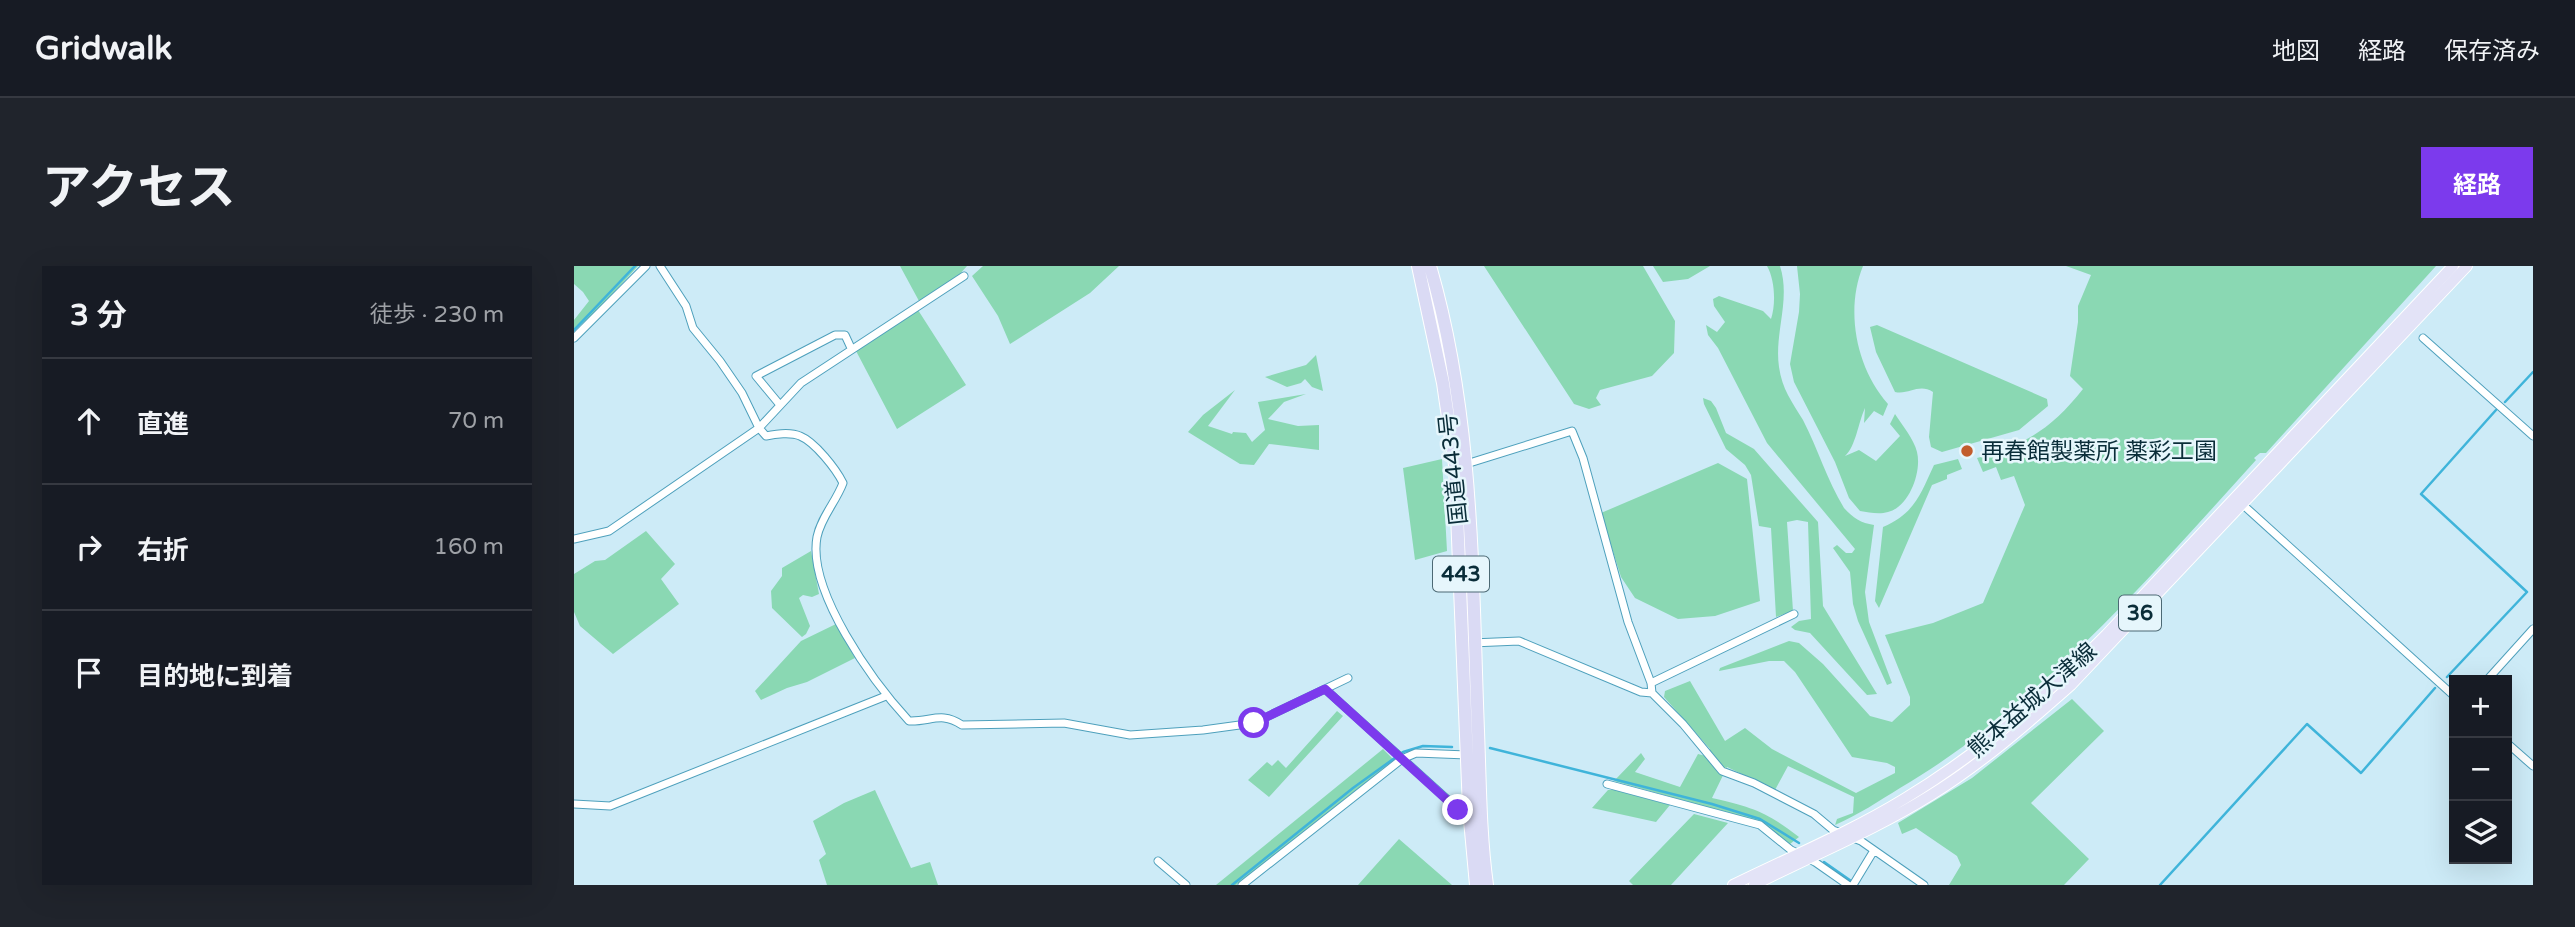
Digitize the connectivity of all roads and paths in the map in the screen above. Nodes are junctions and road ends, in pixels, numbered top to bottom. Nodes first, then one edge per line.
1 (646, 266) edge
2 (660, 266) edge
3 (1418, 266) edge
4 (1430, 266) edge
5 (2453, 266) edge
6 (2467, 266) edge
7 (964, 276) dead end
8 (574, 338) edge
9 (2423, 338) dead end
10 (851, 348) junction
11 (780, 405) junction
12 (759, 428) junction
13 (2533, 436) edge
14 (1460, 465) junction
15 (2239, 501) junction
16 (574, 539) edge
17 (1794, 614) dead end
18 (2533, 629) edge
19 (1470, 643) junction
20 (2492, 675) edge
21 (1348, 678) dead end
22 (1651, 683) junction
23 (1325, 689) junction
24 (2449, 691) edge
25 (1652, 693) junction
26 (886, 696) junction
27 (2512, 747) edge
28 (1467, 755) junction
29 (1398, 756) junction
30 (2533, 766) edge
31 (1607, 784) dead end
32 (574, 804) edge
33 (1469, 809) junction
34 (1847, 836) junction
35 (1873, 852) junction
36 (1803, 856) junction
37 (1158, 861) dead end
38 (1852, 883) edge
39 (1186, 885) edge
40 (1242, 885) edge
41 (1476, 885) edge
42 (1487, 885) edge
43 (1733, 885) edge
44 (1754, 885) edge
45 (1924, 885) edge

1 - 8 street
2 - 12 street
3 - 14 highway, 国道443号 / 443
4 - 14 highway, 国道443号 / 443
5 - 15 main road, 熊本益城大津線 / 36
6 - 15 main road, 熊本益城大津線 / 36
7 - 10 street
9 - 13 street
10 - 11 street
10 - 11 street
11 - 12 street
12 - 16 street
12 - 26 street
14 - 19 highway, 国道443号 / 443
14 - 22 street
15 - 24 street
15 - 34 main road, 熊本益城大津線 / 36
17 - 22 street
18 - 20 street
19 - 25 street
19 - 28 highway, 国道443号 / 443
19 - 42 highway, 国道443号 / 443
21 - 23 street
22 - 25 street
23 - 26 street
23 - 29 street
25 - 34 street
26 - 32 street
27 - 30 street
28 - 29 street
28 - 33 highway, 国道443号 / 443
29 - 33 street
29 - 40 street
31 - 36 street
33 - 41 highway, 国道443号 / 443
34 - 35 street
34 - 36 main road, 熊本益城大津線 / 36
35 - 38 street
35 - 45 street
36 - 38 street
36 - 43 main road, 熊本益城大津線 / 36
36 - 44 main road, 熊本益城大津線 / 36
37 - 39 street

